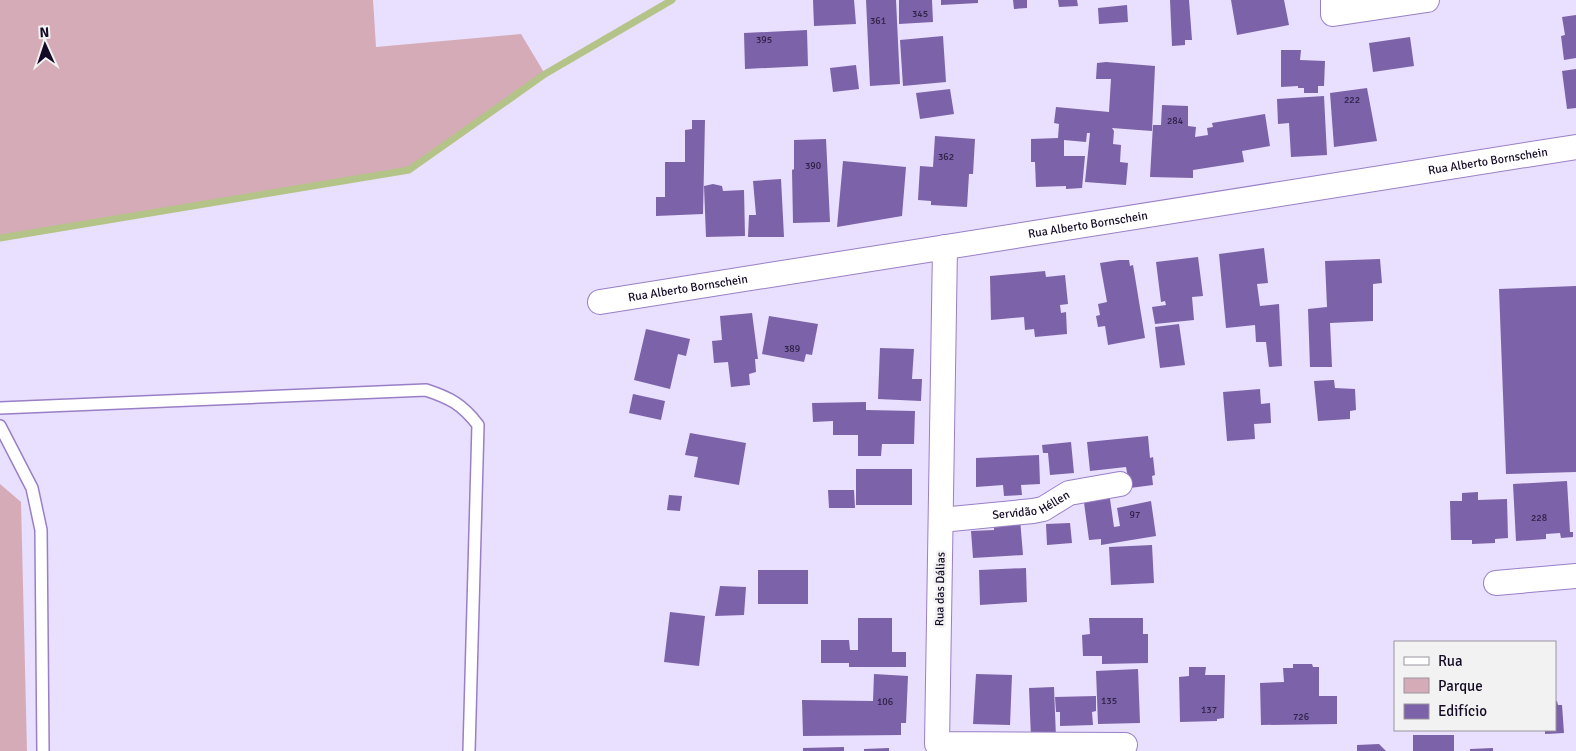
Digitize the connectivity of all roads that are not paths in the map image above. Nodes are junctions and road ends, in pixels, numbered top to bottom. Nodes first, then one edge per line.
1 (1333, 0) edge
2 (1427, 0) edge
3 (1576, 147) edge
4 (945, 247) junction
5 (600, 302) dead end
6 (0, 408) edge
7 (0, 426) edge
8 (1120, 484) dead end
9 (941, 520) junction
10 (1576, 576) edge
11 (1496, 583) dead end
12 (1125, 746) dead end
13 (43, 751) edge
14 (470, 751) edge

1 - 2 street
3 - 4 street, Rua Alberto Bornschein
4 - 5 street, Rua Alberto Bornschein
4 - 9 street, Rua das Dálias
6 - 14 lane
7 - 13 lane
8 - 9 street, Servidão Héllen
9 - 12 street, Rua das Dálias
10 - 11 street

